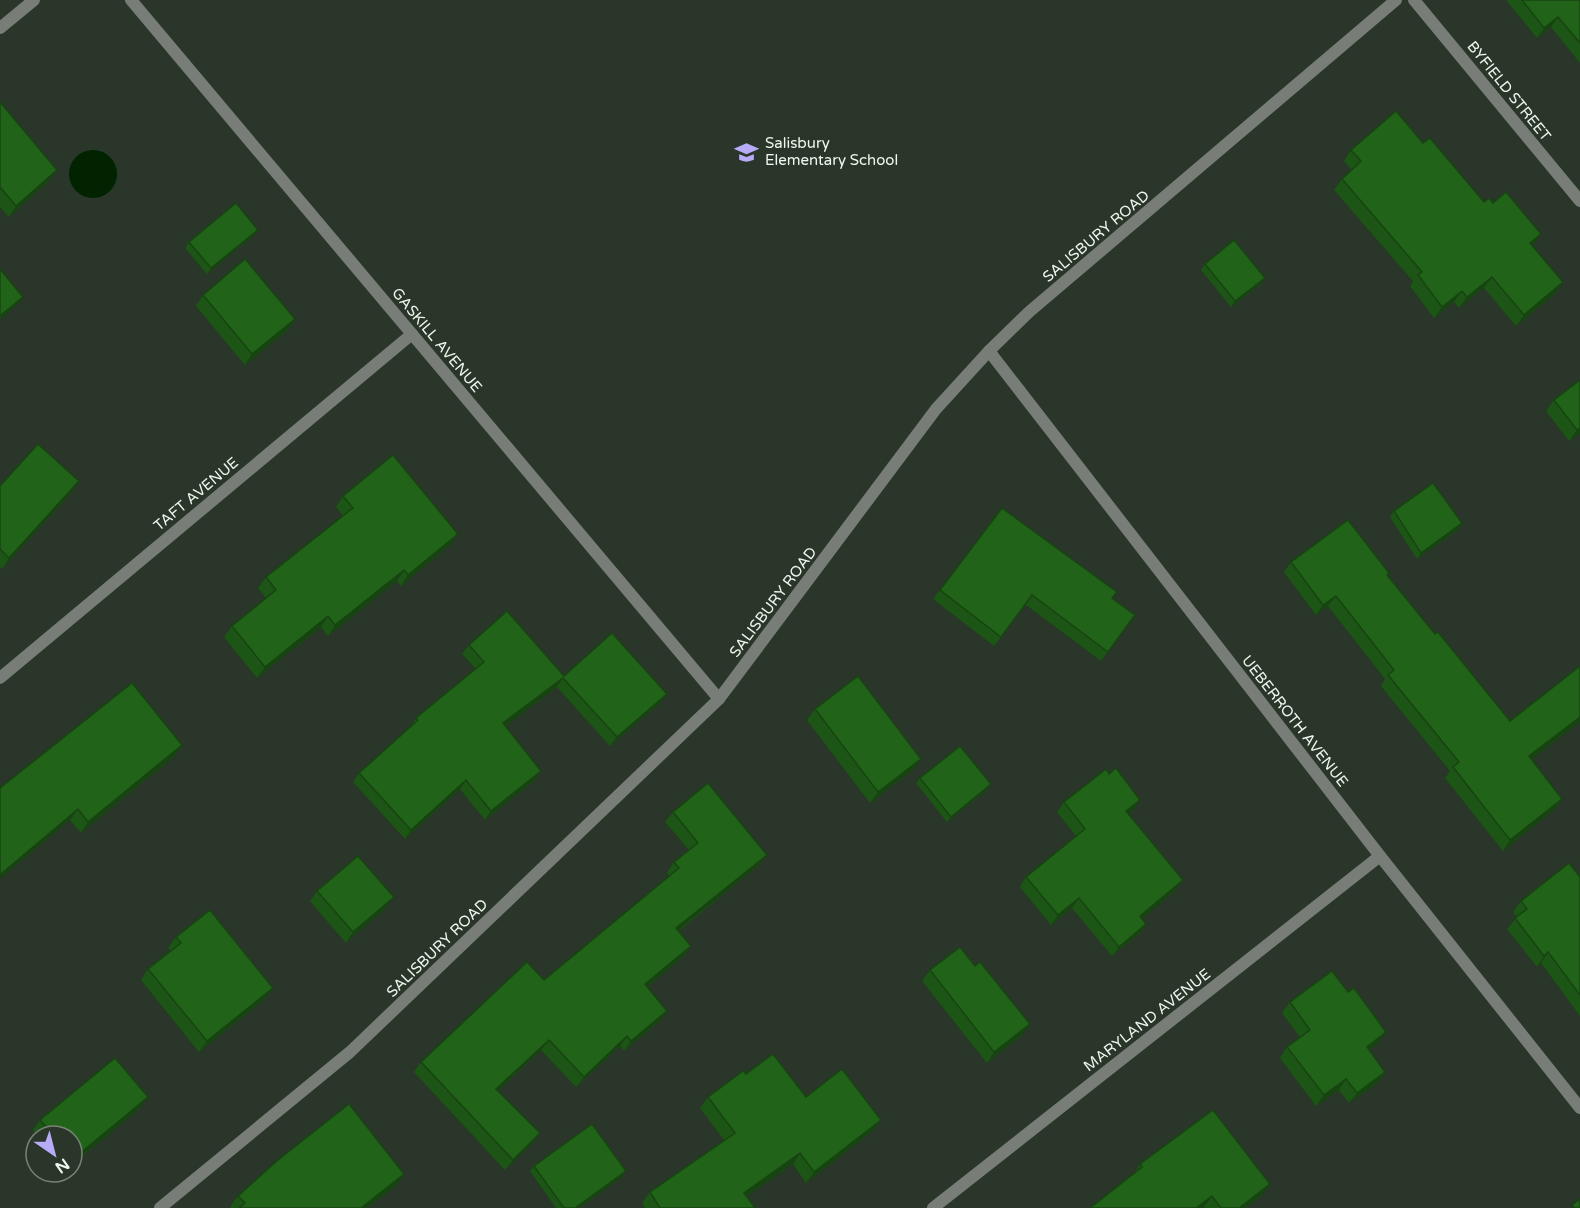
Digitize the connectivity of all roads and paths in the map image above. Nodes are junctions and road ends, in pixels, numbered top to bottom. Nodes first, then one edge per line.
1 (34, 0) edge
2 (131, 0) edge
3 (1396, 0) edge
4 (1414, 0) edge
5 (0, 28) edge
6 (1580, 201) edge
7 (412, 334) junction
8 (989, 351) junction
9 (0, 678) edge
10 (719, 699) junction
11 (1380, 856) junction
12 (1580, 1108) edge
13 (160, 1208) edge
14 (933, 1208) edge

1 - 5 street
2 - 7 street, GASKILL AVENUE
3 - 8 street, SALISBURY ROAD
4 - 6 street, BYFIELD STREET
7 - 9 street, TAFT AVENUE
7 - 10 street, GASKILL AVENUE
8 - 10 street, SALISBURY ROAD
8 - 11 street, UEBERROTH AVENUE
10 - 13 street, SALISBURY ROAD
11 - 12 street, UEBERROTH AVENUE
11 - 14 street, MARYLAND AVENUE

